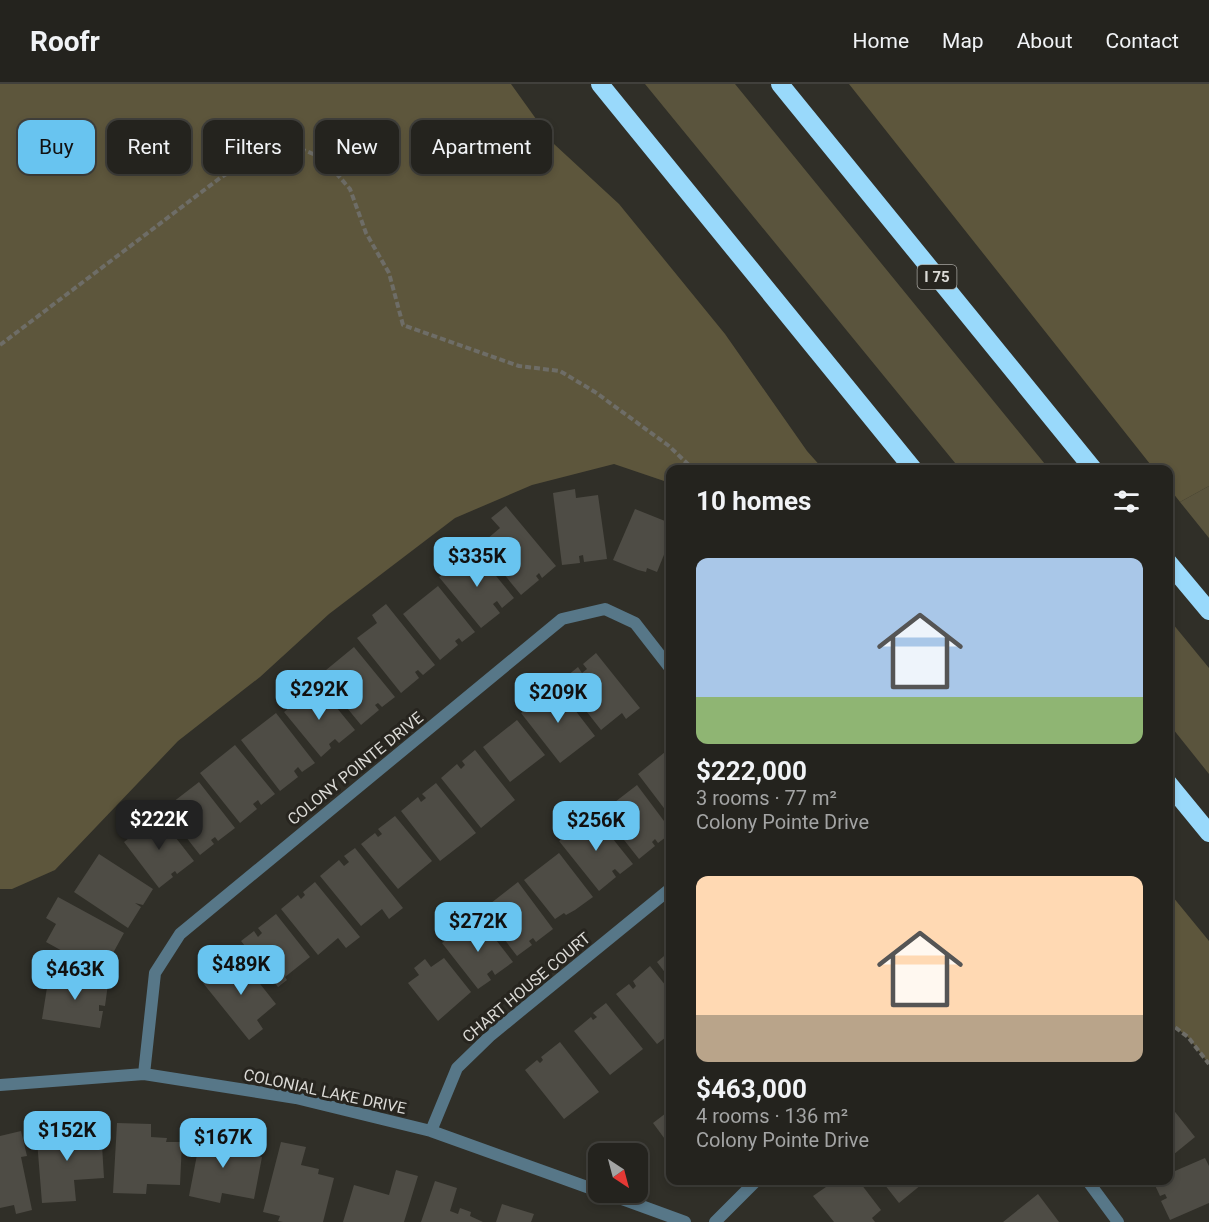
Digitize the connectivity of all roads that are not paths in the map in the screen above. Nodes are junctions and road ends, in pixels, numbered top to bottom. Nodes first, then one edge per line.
1 (600, 84) edge
2 (780, 84) edge
3 (910, 465) edge
4 (1090, 465) edge
5 (1173, 568) edge
6 (1209, 611) edge
7 (666, 663) edge
8 (1173, 789) edge
9 (1209, 833) edge
10 (666, 892) edge
11 (144, 1074) junction
12 (0, 1085) edge
13 (431, 1131) junction
14 (752, 1185) edge
15 (1091, 1185) edge
16 (588, 1187) edge
17 (631, 1203) edge
18 (684, 1222) edge
19 (715, 1222) edge
20 (1118, 1222) edge

1 - 3 highway
2 - 4 highway, I 75
5 - 6 highway
7 - 11 street, COLONY POINTE DRIVE
8 - 9 highway
10 - 13 street, CHART HOUSE COURT
11 - 12 street, COLONIAL LAKE DRIVE
11 - 13 street, COLONIAL LAKE DRIVE
13 - 16 street, COLONIAL LAKE DRIVE
14 - 19 street
15 - 20 street
17 - 18 street, COLONIAL LAKE DRIVE

